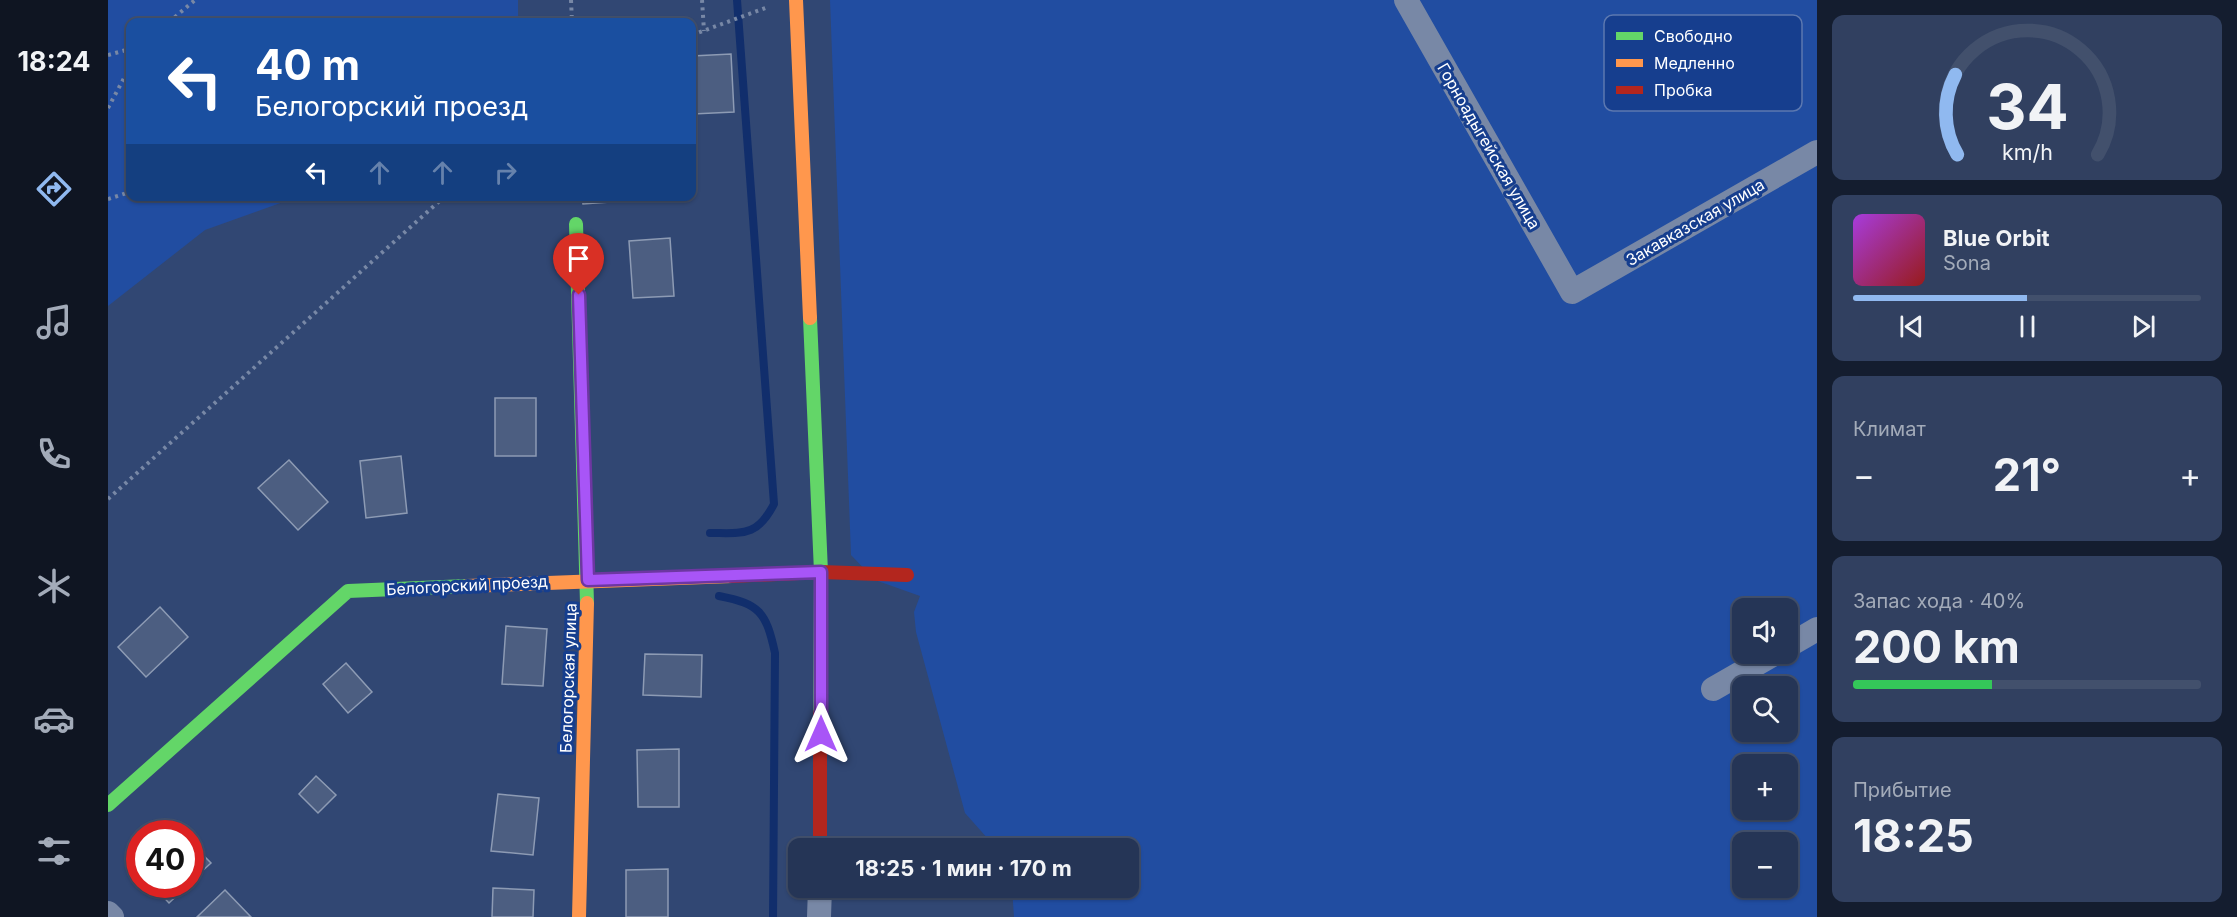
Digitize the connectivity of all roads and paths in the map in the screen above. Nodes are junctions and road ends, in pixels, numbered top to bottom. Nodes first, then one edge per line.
1 (195, 0) edge
2 (572, 0) edge
3 (702, 0) edge
4 (796, 0) edge
5 (1406, 0) edge
6 (775, 4) dead end
7 (174, 18) edge
8 (572, 18) edge
9 (704, 31) junction
10 (696, 34) edge
11 (126, 50) edge
12 (108, 55) edge
13 (126, 74) edge
14 (108, 108) edge
15 (1817, 152) edge
16 (126, 193) edge
17 (108, 198) edge
18 (439, 201) edge
19 (576, 224) dead end
20 (1572, 292) joint
21 (108, 500) edge
22 (821, 572) junction
23 (907, 575) dead end
24 (588, 580) junction
25 (1817, 629) edge
26 (1798, 640) edge
27 (1757, 664) edge
28 (1713, 689) dead end
29 (108, 805) edge
30 (820, 838) edge
31 (820, 898) edge
32 (108, 913) edge
33 (112, 917) edge
34 (579, 917) edge
35 (819, 917) edge

1 - 7 path
2 - 8 path
3 - 9 path
4 - 22 street
5 - 20 street, Горноадыгейская улица
6 - 9 path
9 - 10 path
11 - 12 path
13 - 14 path
15 - 20 street, Закавказская улица
16 - 17 path
18 - 21 path
19 - 24 street, Белогорская улица
22 - 23 street, Белогорский проезд
22 - 24 street, Белогорский проезд
22 - 30 street
24 - 29 street, Белогорский проезд
24 - 34 street, Белогорская улица
25 - 26 street
27 - 28 street
31 - 35 street
32 - 33 street

